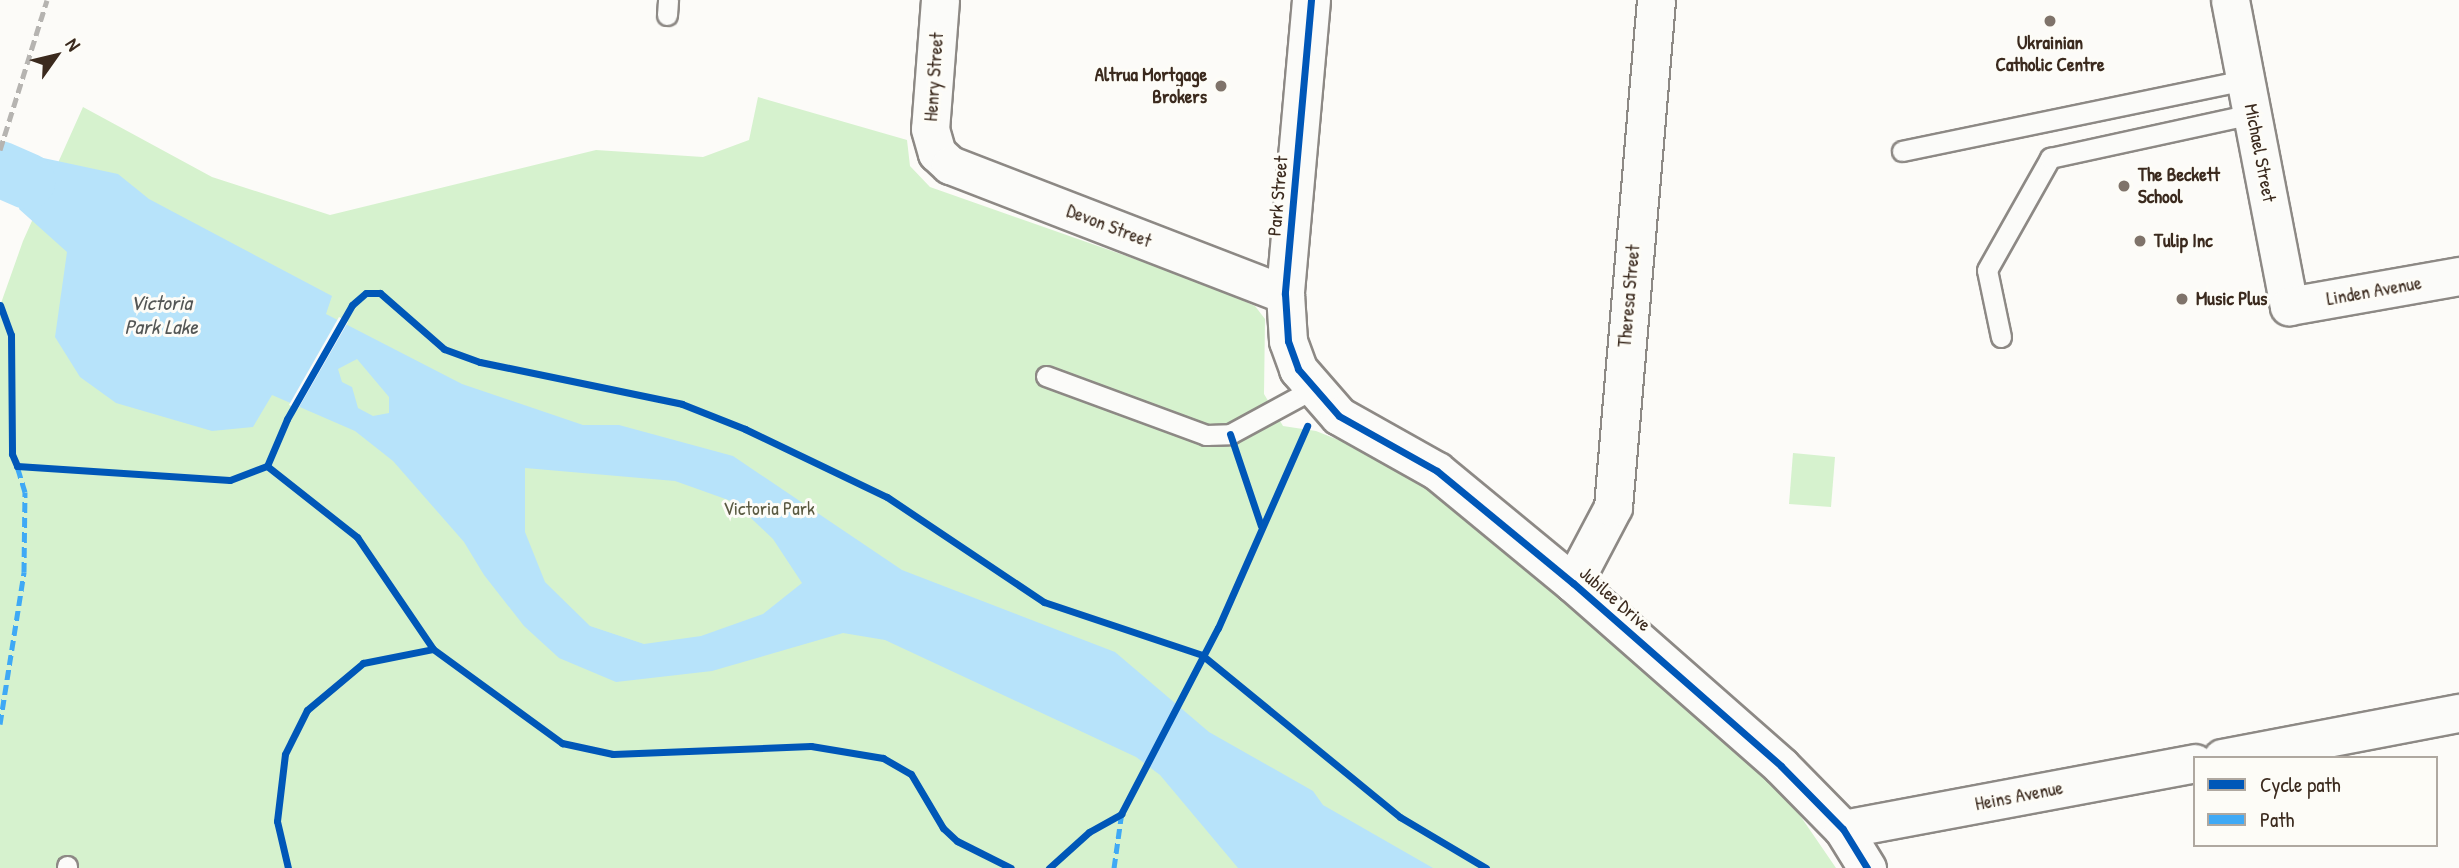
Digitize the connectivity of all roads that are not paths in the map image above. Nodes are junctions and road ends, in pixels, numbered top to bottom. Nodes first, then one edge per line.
1 (940, 0) edge
2 (1311, 0) edge
3 (1656, 0) edge
4 (2230, 0) edge
5 (2249, 97) junction
6 (1902, 151) dead end
7 (937, 153) joint
8 (2459, 276) edge
9 (1286, 294) junction
10 (2289, 306) joint
11 (2001, 338) dead end
12 (1046, 376) dead end
13 (1313, 389) junction
14 (1573, 583) junction
15 (2459, 713) edge
16 (2233, 756) edge
17 (2193, 763) edge
18 (1843, 829) junction
19 (1867, 868) edge

1 - 7 street, Henry Street
2 - 9 street, Park Street
3 - 14 street, Theresa Street
4 - 5 street, Michael Street
5 - 6 lane
5 - 10 street, Michael Street
5 - 11 lane
7 - 9 street, Devon Street
8 - 10 street, Linden Avenue
9 - 13 street, Park Street
12 - 13 lane
13 - 14 street, Jubilee Drive
14 - 18 street, Jubilee Drive
15 - 16 street
17 - 18 street, Heins Avenue
18 - 19 street, Jubilee Drive

